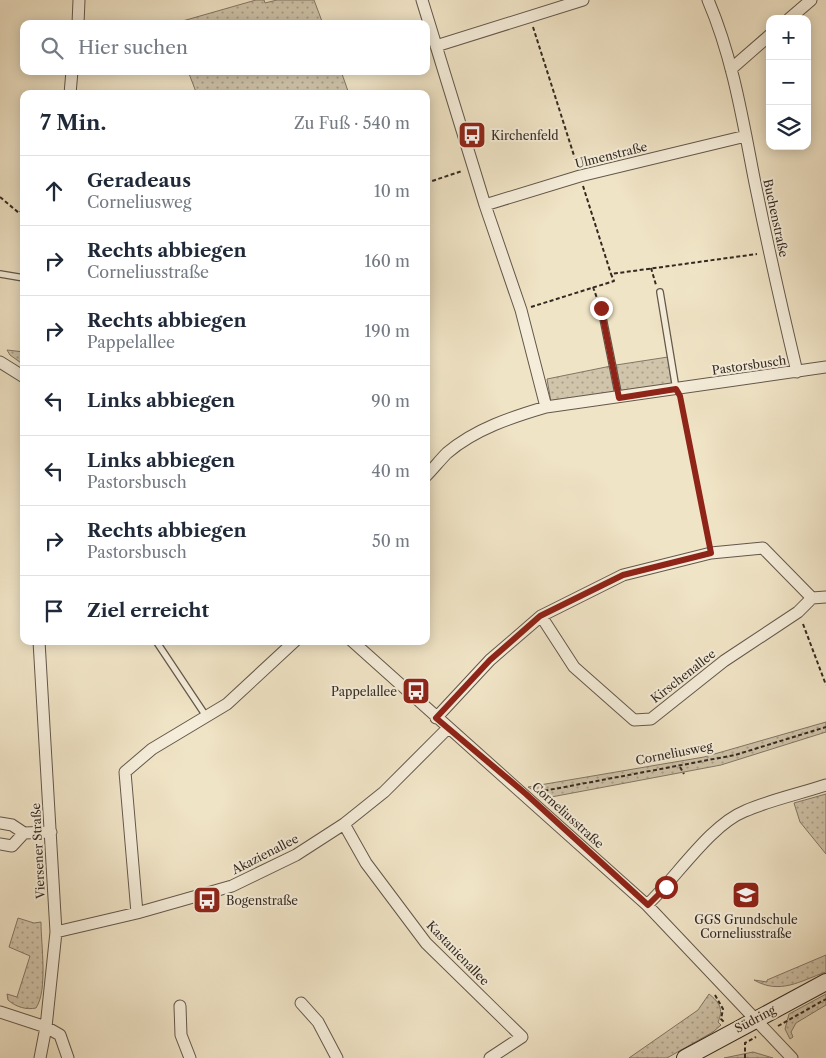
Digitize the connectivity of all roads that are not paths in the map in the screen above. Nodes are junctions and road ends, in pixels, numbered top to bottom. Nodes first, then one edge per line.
1 (79, 0) edge
2 (422, 0) edge
3 (583, 0) edge
4 (708, 0) edge
5 (811, 0) edge
6 (794, 15) edge
7 (78, 20) edge
8 (428, 20) edge
9 (430, 26) edge
10 (766, 38) edge
11 (436, 46) junction
12 (731, 69) junction
13 (72, 75) edge
14 (70, 90) edge
15 (746, 136) junction
16 (485, 205) junction
17 (0, 274) edge
18 (20, 277) edge
19 (660, 292) road end
20 (601, 308) road end
21 (0, 362) edge
22 (826, 368) edge
23 (797, 372) junction
24 (20, 374) edge
25 (676, 389) junction
26 (619, 398) junction
27 (546, 408) junction
28 (430, 472) edge
29 (826, 597) edge
30 (812, 598) junction
31 (540, 616) junction
32 (39, 645) edge
33 (159, 645) edge
34 (292, 645) edge
35 (356, 645) edge
36 (206, 716) junction
37 (436, 718) junction
38 (448, 728) junction
39 (826, 785) edge
40 (0, 823) edge
41 (344, 824) junction
42 (51, 832) junction
43 (24, 833) junction
44 (0, 844) edge
45 (648, 905) junction
46 (137, 913) junction
47 (56, 932) junction
48 (826, 982) edge
49 (301, 1003) dead end
50 (180, 1006) dead end
51 (0, 1012) edge
52 (756, 1018) junction
53 (46, 1027) junction
54 (40, 1058) edge
55 (68, 1058) edge
56 (190, 1058) edge
57 (337, 1058) edge
58 (490, 1058) edge
59 (685, 1058) edge
60 (792, 1058) edge

1 - 7 street
2 - 8 street
3 - 11 street
4 - 12 street, Buchenstraße
5 - 6 street
9 - 11 street
10 - 12 street
11 - 16 street
12 - 15 street, Buchenstraße
13 - 14 street
15 - 16 street, Ulmenstraße
15 - 23 street, Buchenstraße
16 - 27 street
17 - 18 lane
19 - 25 lane
20 - 26 lane
21 - 24 street
22 - 23 street, Pastorsbusch
23 - 25 street, Pastorsbusch
25 - 26 street, Pastorsbusch
26 - 27 street, Pastorsbusch
27 - 28 street, Pastorsbusch
29 - 30 street
30 - 31 street
30 - 31 street, Kirschenallee
31 - 37 street
32 - 42 street, Viersener Straße
33 - 36 lane
34 - 36 street
35 - 37 street, Corneliusstraße
36 - 46 street
37 - 38 street, Corneliusstraße
38 - 41 street, Akazienallee
38 - 45 street, Corneliusstraße
39 - 45 street
40 - 43 street
41 - 46 street, Akazienallee
41 - 58 street, Kastanienallee
42 - 43 street
42 - 47 street, Viersener Straße
43 - 44 street
45 - 52 street, Corneliusstraße
46 - 47 street, Akazienallee
47 - 53 street, Viersener Straße
48 - 52 main road, Südring
49 - 57 street
50 - 56 street
51 - 53 street
52 - 59 main road, Südring
52 - 60 street, Corneliusstraße
53 - 54 street, Viersener Straße
53 - 55 street

